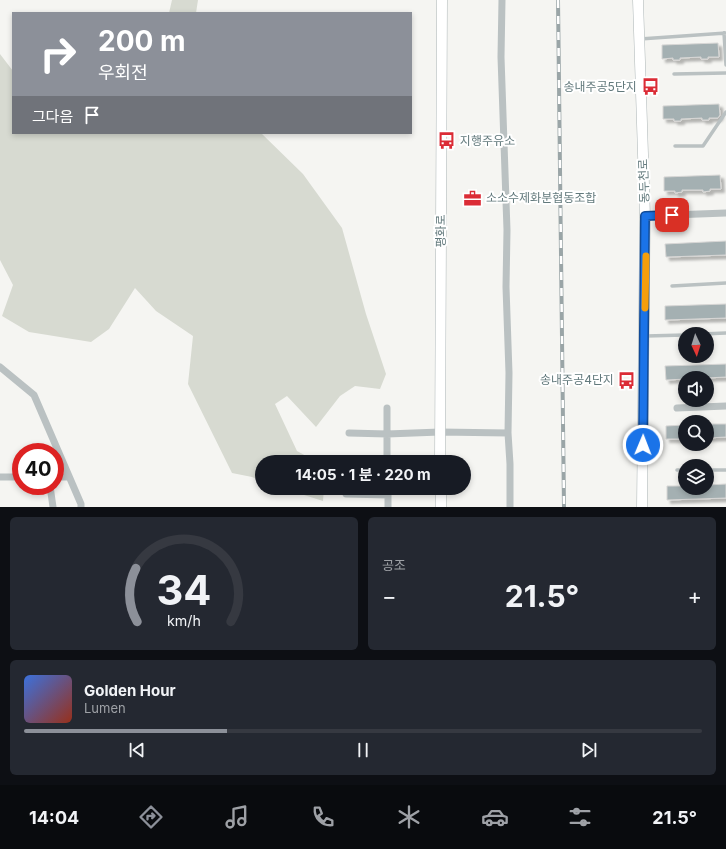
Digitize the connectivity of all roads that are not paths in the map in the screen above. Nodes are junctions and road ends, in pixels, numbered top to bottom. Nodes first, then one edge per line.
1 (442, 0) edge
2 (502, 0) edge
3 (638, 0) edge
4 (725, 33) edge
5 (639, 39) junction
6 (726, 65) edge
7 (726, 73) edge
8 (674, 74) dead end
9 (726, 112) edge
10 (676, 146) dead end
11 (726, 213) edge
12 (645, 216) junction
13 (726, 283) edge
14 (672, 286) dead end
15 (726, 333) edge
16 (714, 334) edge
17 (678, 335) edge
18 (645, 336) junction
19 (0, 367) edge
20 (726, 406) edge
21 (387, 408) dead end
22 (677, 408) dead end
23 (440, 432) junction
24 (349, 433) dead end
25 (508, 433) junction
26 (387, 434) junction
27 (387, 455) edge
28 (440, 455) edge
29 (714, 470) edge
30 (726, 470) edge
31 (0, 477) edge
32 (12, 477) edge
33 (64, 477) edge
34 (69, 477) junction
35 (51, 495) edge
36 (388, 495) edge
37 (441, 495) edge
38 (53, 507) edge
39 (81, 507) edge
40 (388, 507) edge
41 (441, 507) edge
42 (510, 507) edge
43 (642, 507) edge

1 - 23 street, 평화로
2 - 25 street
3 - 5 street, 동두천로
4 - 5 lane
4 - 6 lane
5 - 12 street, 동두천로
7 - 8 lane
9 - 10 lane
11 - 12 street
12 - 18 street, 동두천로
13 - 14 lane
15 - 16 lane
17 - 18 lane
18 - 43 street, 동두천로
19 - 34 street
20 - 22 street
21 - 26 street
23 - 25 street
23 - 26 street
23 - 28 street, 평화로
24 - 26 street
25 - 42 street
26 - 27 street
29 - 30 lane
31 - 32 street
33 - 34 street
34 - 39 street
35 - 38 street
36 - 40 street
37 - 41 street

